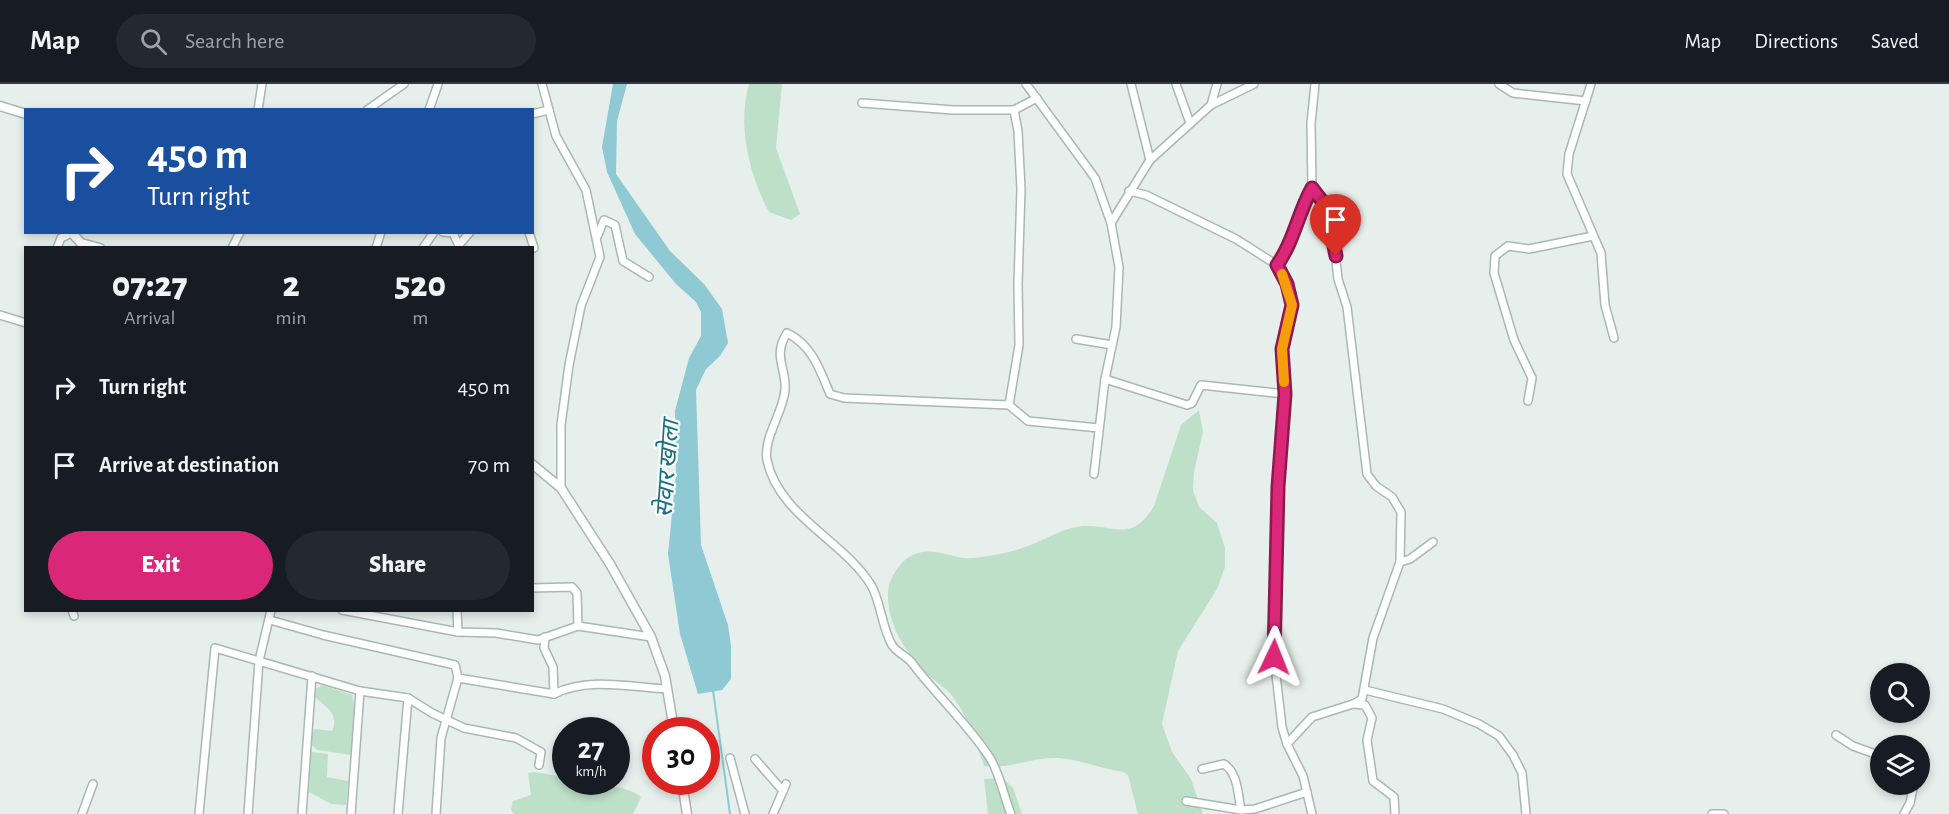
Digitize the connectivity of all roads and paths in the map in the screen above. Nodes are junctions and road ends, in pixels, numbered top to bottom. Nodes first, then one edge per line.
1 (262, 84) edge
2 (404, 84) edge
3 (438, 84) edge
4 (542, 84) edge
5 (1026, 84) edge
6 (1131, 84) edge
7 (1176, 84) edge
8 (1217, 84) edge
9 (1254, 84) edge
10 (1315, 84) edge
11 (1499, 84) edge
12 (1591, 84) edge
13 (1037, 98) junction
14 (1586, 101) junction
15 (862, 103) dead end
16 (1211, 105) junction
17 (0, 106) edge
18 (258, 108) edge
19 (370, 108) edge
20 (430, 108) edge
21 (549, 110) junction
22 (1014, 110) junction
23 (24, 113) edge
24 (534, 114) edge
25 (1191, 123) junction
26 (1150, 160) junction
27 (1312, 188) junction
28 (1129, 191) junction
29 (1111, 223) junction
30 (68, 234) edge
31 (73, 234) edge
32 (468, 234) edge
33 (1593, 236) junction
34 (597, 238) junction
35 (58, 246) edge
36 (92, 246) edge
37 (459, 246) edge
38 (1277, 265) junction
39 (649, 277) dead end
40 (0, 315) edge
41 (24, 322) edge
42 (1614, 338) dead end
43 (1076, 339) dead end
44 (1112, 345) junction
45 (1105, 379) junction
46 (1285, 394) junction
47 (1528, 401) dead end
48 (1009, 405) junction
49 (1099, 428) junction
50 (534, 466) edge
51 (1094, 474) dead end
52 (561, 488) junction
53 (1433, 542) dead end
54 (1400, 562) junction
55 (534, 588) edge
56 (271, 612) edge
57 (353, 612) edge
58 (457, 612) edge
59 (270, 620) junction
60 (578, 626) junction
61 (458, 632) junction
62 (545, 637) junction
63 (651, 637) junction
64 (259, 661) junction
65 (312, 676) junction
66 (458, 678) junction
67 (667, 689) junction
68 (1365, 690) junction
69 (360, 691) junction
70 (554, 694) junction
71 (408, 698) junction
72 (1353, 704) junction
73 (445, 717) junction
74 (672, 717) edge
75 (1836, 735) dead end
76 (1287, 744) junction
77 (1870, 752) edge
78 (730, 758) dead end
79 (755, 759) dead end
80 (539, 765) dead end
81 (1202, 769) dead end
82 (93, 784) dead end
83 (1307, 792) junction
84 (684, 795) edge
85 (1912, 795) edge
86 (1186, 801) dead end
87 (1241, 810) junction
88 (82, 814) edge
89 (199, 814) edge
90 (248, 814) edge
91 (302, 814) edge
92 (351, 814) edge
93 (398, 814) edge
94 (436, 814) edge
95 (687, 814) edge
96 (745, 814) edge
97 (773, 814) edge
98 (1011, 814) edge
99 (1312, 814) edge
100 (1395, 814) edge
101 (1526, 814) edge
102 (1712, 814) edge
103 (1724, 814) edge
104 (1904, 814) edge

1 - 18 street
2 - 19 street
3 - 20 street
4 - 21 street
5 - 13 street
6 - 26 street
7 - 25 street
8 - 16 street
9 - 16 street
10 - 27 street
11 - 14 street
12 - 14 street
13 - 22 street
13 - 29 street
14 - 33 street
15 - 22 street
16 - 25 street
17 - 23 street
21 - 24 street
21 - 34 street
22 - 48 street
25 - 26 street
26 - 28 street
27 - 38 street
27 - 54 street
28 - 29 street
28 - 38 street
29 - 44 street
30 - 35 street
31 - 36 street
32 - 37 street
33 - 42 street
33 - 47 street
34 - 39 street
34 - 52 street
38 - 46 street
40 - 41 street
43 - 44 street
44 - 45 street
45 - 46 street
45 - 49 street
46 - 76 street
48 - 49 street
48 - 98 street
49 - 51 street
50 - 52 street
52 - 63 street
53 - 54 street
54 - 68 street
55 - 60 street
56 - 59 street
57 - 61 street
58 - 61 street
59 - 64 street
59 - 66 street
60 - 62 street
60 - 63 street
61 - 62 street
62 - 70 street
63 - 67 street
64 - 65 street
64 - 89 street
64 - 90 street
65 - 69 street
65 - 91 street
66 - 70 street
66 - 73 street
67 - 70 street
67 - 74 street
68 - 72 street
68 - 101 street
69 - 71 street
69 - 92 street
71 - 73 street
71 - 93 street
72 - 76 street
72 - 100 street
73 - 80 street
73 - 94 street
75 - 77 street
76 - 83 street
78 - 96 street
79 - 97 street
81 - 87 street
82 - 88 street
83 - 87 street
83 - 99 street
84 - 95 street
85 - 104 street
86 - 87 street
102 - 103 street

